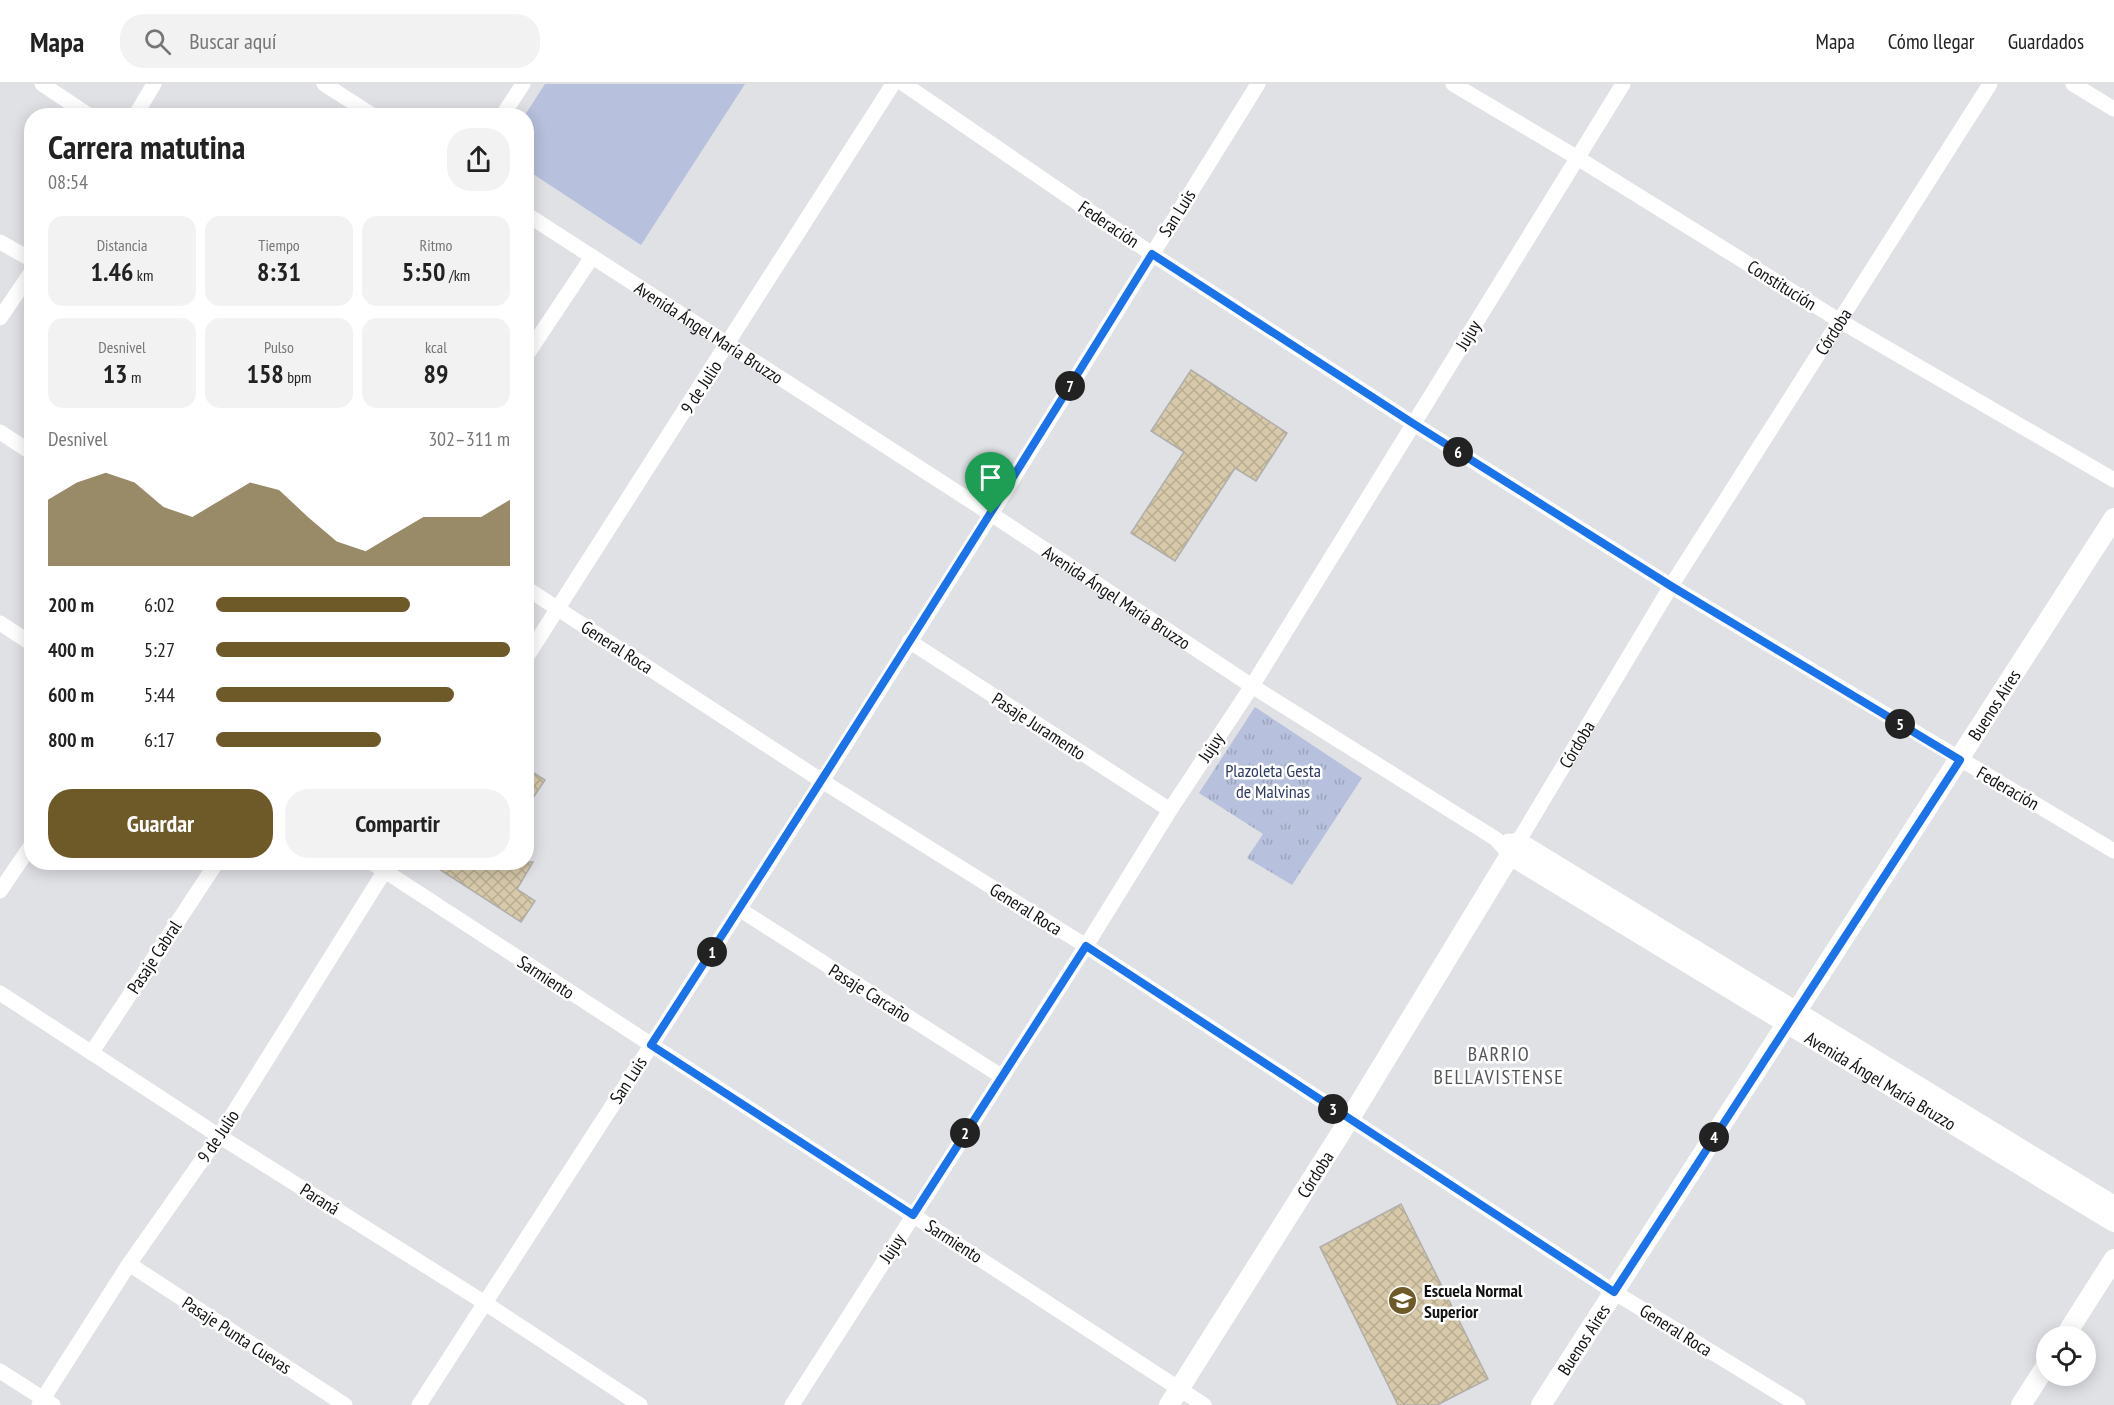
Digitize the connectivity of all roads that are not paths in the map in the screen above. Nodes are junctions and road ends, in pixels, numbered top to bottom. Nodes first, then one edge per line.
1 (42, 84) edge
2 (154, 84) edge
3 (324, 84) edge
4 (522, 84) edge
5 (893, 84) edge
6 (904, 84) edge
7 (1258, 84) edge
8 (1453, 84) edge
9 (1623, 84) edge
10 (1990, 84) edge
11 (2073, 84) edge
12 (78, 108) edge
13 (140, 108) edge
14 (362, 108) edge
15 (507, 108) edge
16 (2114, 109) edge
17 (1576, 157) junction
18 (534, 219) edge
19 (0, 242) edge
20 (1152, 254) junction
21 (24, 256) edge
22 (592, 257) junction
23 (24, 282) edge
24 (0, 318) edge
25 (1840, 321) junction
26 (534, 344) edge
27 (728, 345) junction
28 (1414, 424) junction
29 (0, 432) edge
30 (24, 448) edge
31 (2114, 480) edge
32 (991, 514) junction
33 (2114, 518) edge
34 (1671, 586) junction
35 (534, 593) edge
36 (559, 610) junction
37 (0, 623) edge
38 (24, 639) edge
39 (909, 641) junction
40 (534, 646) edge
41 (1252, 686) junction
42 (1960, 760) junction
43 (822, 781) junction
44 (1170, 810) junction
45 (1514, 848) junction
46 (2114, 850) edge
47 (24, 856) edge
48 (212, 870) edge
49 (379, 870) edge
50 (389, 870) edge
51 (0, 891) edge
52 (739, 909) junction
53 (1086, 946) junction
54 (0, 993) edge
55 (1791, 1018) junction
56 (651, 1045) junction
57 (92, 1052) junction
58 (1001, 1076) junction
59 (1349, 1120) junction
60 (219, 1136) junction
61 (2114, 1206) edge
62 (913, 1215) junction
63 (2114, 1222) edge
64 (2114, 1259) edge
65 (129, 1264) junction
66 (1614, 1292) junction
67 (484, 1303) junction
68 (2071, 1326) edge
69 (0, 1371) edge
70 (2036, 1382) edge
71 (1174, 1397) edge
72 (45, 1403) edge
73 (345, 1405) edge
74 (419, 1405) edge
75 (640, 1405) edge
76 (792, 1405) edge
77 (1204, 1405) edge
78 (1541, 1405) edge
79 (1798, 1405) edge
80 (2021, 1405) edge

1 - 12 street
2 - 13 street
3 - 14 street
4 - 15 street
5 - 27 street, 9 de Julio
6 - 20 street, Federación
7 - 20 street, San Luis
8 - 17 street, Constitución
9 - 17 street, Jujuy
10 - 25 street, Córdoba
11 - 16 street
17 - 25 street, Constitución
17 - 28 street, Jujuy
18 - 22 street, Avenida Ángel María Bruzzo
19 - 21 street
20 - 28 street, Federación
20 - 32 street, San Luis
22 - 26 street
22 - 27 street, Avenida Ángel María Bruzzo
23 - 24 street
25 - 31 street, Constitución
25 - 34 street, Córdoba
27 - 32 street, Avenida Ángel María Bruzzo
27 - 36 street, 9 de Julio
28 - 34 street, Federación
28 - 41 street, Jujuy
29 - 30 street
32 - 39 street, San Luis
32 - 41 street, Avenida Ángel María Bruzzo
33 - 42 street, Buenos Aires
34 - 42 street, Federación
34 - 45 street, Córdoba
35 - 36 street, General Roca
36 - 40 street, 9 de Julio
36 - 43 street, General Roca
37 - 38 street
39 - 43 street, San Luis
39 - 44 street, Pasaje Juramento
41 - 44 street, Jujuy
41 - 45 street, Avenida Ángel María Bruzzo
42 - 46 street, Federación
42 - 55 street, Buenos Aires
43 - 52 street, San Luis
43 - 53 street, General Roca
44 - 53 street, Jujuy
45 - 55 street, Avenida Ángel María Bruzzo
45 - 59 street, Córdoba
47 - 51 street
48 - 57 street, Pasaje Cabral
49 - 60 street, 9 de Julio
50 - 56 street, Sarmiento
52 - 56 street, San Luis
52 - 58 street, Pasaje Carcaño
53 - 58 street, Jujuy
53 - 59 street, General Roca
54 - 57 street, Paraná
55 - 61 street, Avenida Ángel María Bruzzo
55 - 63 street, Avenida Ángel María Bruzzo
55 - 66 street, Buenos Aires
56 - 62 street, Sarmiento
56 - 67 street, San Luis
57 - 60 street, Paraná
58 - 62 street, Jujuy
59 - 66 street, General Roca
59 - 71 street, Córdoba
60 - 65 street, 9 de Julio
60 - 67 street, Paraná
62 - 71 street, Sarmiento
62 - 76 street, Jujuy
64 - 68 street
65 - 72 street, 9 de Julio
65 - 73 street, Pasaje Punta Cuevas
66 - 78 street, Buenos Aires
66 - 79 street, General Roca
67 - 74 street, San Luis
67 - 75 street, Paraná
69 - 72 street
70 - 80 street
71 - 77 street, Sarmiento

